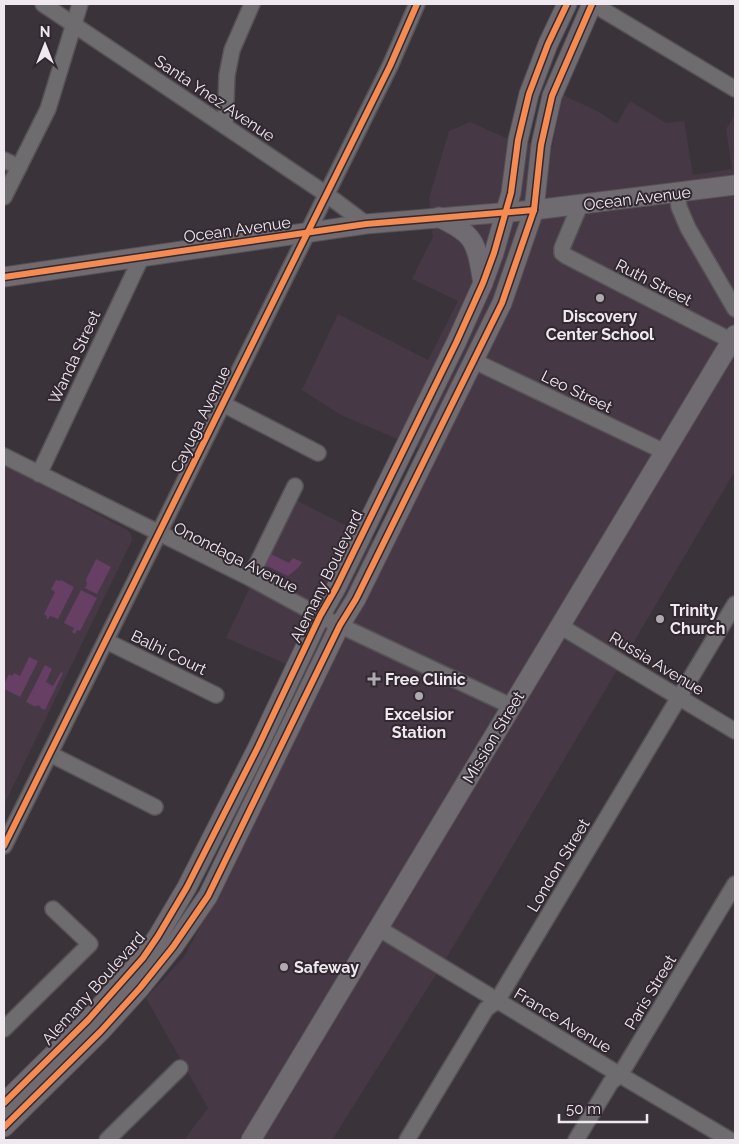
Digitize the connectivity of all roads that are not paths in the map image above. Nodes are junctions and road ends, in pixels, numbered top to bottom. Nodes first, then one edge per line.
1 (43, 4) edge
2 (80, 4) edge
3 (252, 4) edge
4 (417, 4) edge
5 (567, 4) edge
6 (592, 4) edge
7 (74, 25) junction
8 (735, 89) edge
9 (225, 126) junction
10 (4, 160) edge
11 (19, 167) junction
12 (735, 185) edge
13 (677, 192) junction
14 (326, 194) junction
15 (4, 197) edge
16 (580, 205) junction
17 (534, 210) junction
18 (506, 212) junction
19 (439, 217) junction
20 (366, 224) junction
21 (307, 232) junction
22 (142, 256) junction
23 (4, 277) edge
24 (483, 283) junction
25 (735, 309) edge
26 (733, 338) edge
27 (474, 360) junction
28 (223, 404) junction
29 (665, 452) junction
30 (318, 453) dead end
31 (4, 456) edge
32 (39, 474) junction
33 (295, 486) dead end
34 (159, 533) junction
35 (250, 578) junction
36 (735, 604) edge
37 (320, 616) junction
38 (340, 625) junction
39 (560, 626) junction
40 (106, 641) junction
41 (216, 695) dead end
42 (679, 697) junction
43 (511, 706) junction
44 (735, 730) edge
45 (50, 754) junction
46 (154, 807) dead end
47 (4, 846) edge
48 (735, 884) edge
49 (53, 909) dead end
50 (378, 928) junction
51 (497, 1001) junction
52 (4, 1029) edge
53 (180, 1068) dead end
54 (620, 1076) junction
55 (4, 1103) edge
56 (4, 1127) edge
57 (107, 1140) edge
58 (251, 1140) edge
59 (407, 1140) edge
60 (576, 1140) edge
61 (730, 1140) edge

1 - 7 street, Santa Ynez Avenue
2 - 7 street
3 - 9 street
4 - 14 street, Cayuga Avenue
5 - 18 main road, Alemany Boulevard
6 - 8 street
6 - 17 main road, Alemany Boulevard
7 - 9 street, Santa Ynez Avenue
7 - 11 street
9 - 14 street, Santa Ynez Avenue
10 - 11 street
11 - 15 street
12 - 13 main road, Ocean Avenue
13 - 16 main road, Ocean Avenue
13 - 25 street
14 - 20 street, Santa Ynez Avenue
14 - 21 street, Cayuga Avenue
16 - 17 main road, Ocean Avenue
16 - 26 street, Ruth Street
17 - 18 main road, Ocean Avenue
17 - 27 main road, Alemany Boulevard
18 - 19 main road, Ocean Avenue
18 - 24 main road, Alemany Boulevard
19 - 20 main road, Ocean Avenue
19 - 24 main road
20 - 21 main road, Ocean Avenue
21 - 22 main road, Ocean Avenue
21 - 28 street, Cayuga Avenue
22 - 23 main road, Ocean Avenue
22 - 32 street, Wanda Street
24 - 37 main road, Alemany Boulevard
26 - 29 main road, Mission Street
27 - 29 street, Leo Street
27 - 38 main road, Alemany Boulevard
28 - 30 street
28 - 34 street, Cayuga Avenue
29 - 39 main road, Mission Street
31 - 32 street, Onondaga Avenue
32 - 34 street, Onondaga Avenue
33 - 35 street
34 - 35 street, Onondaga Avenue
34 - 40 street, Cayuga Avenue
35 - 37 street, Onondaga Avenue
36 - 42 street, London Street
37 - 38 street, Onondaga Avenue
37 - 55 main road, Alemany Boulevard
38 - 43 street, Onondaga Avenue
38 - 56 main road, Alemany Boulevard
39 - 42 street, Russia Avenue
39 - 43 main road, Mission Street
40 - 41 street, Balhi Court
40 - 45 street, Cayuga Avenue
42 - 44 street, Russia Avenue
42 - 51 street, London Street
43 - 50 main road, Mission Street
45 - 46 street
45 - 47 street, Cayuga Avenue
48 - 54 street, Paris Street
49 - 52 street
50 - 51 street, France Avenue
50 - 58 main road, Mission Street
51 - 54 street, France Avenue
51 - 59 street, London Street
53 - 57 street
54 - 60 street, Paris Street
54 - 61 street, France Avenue

